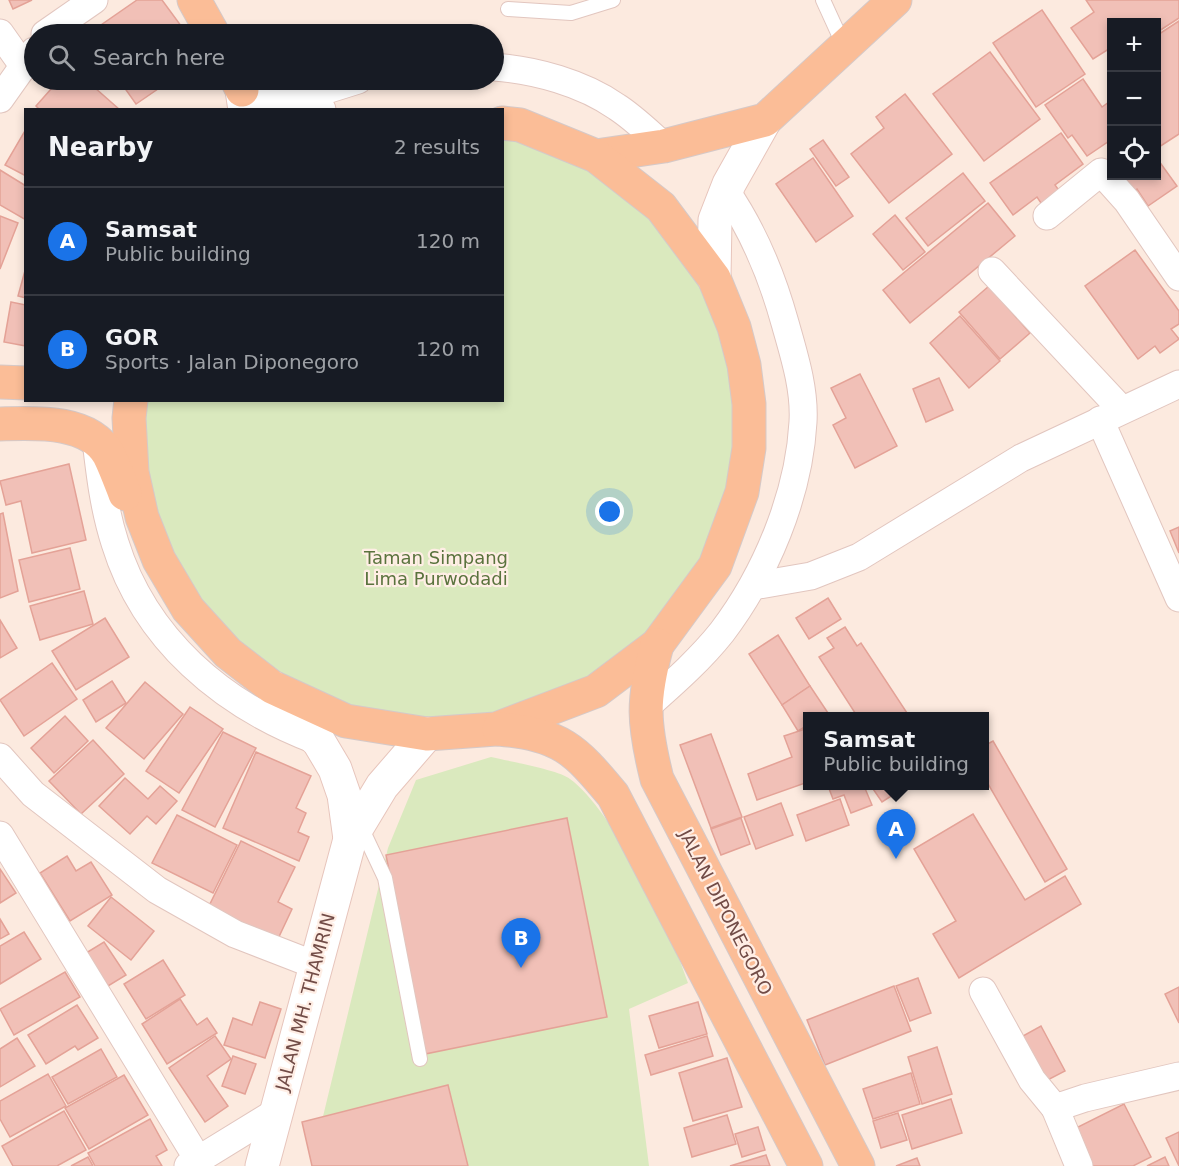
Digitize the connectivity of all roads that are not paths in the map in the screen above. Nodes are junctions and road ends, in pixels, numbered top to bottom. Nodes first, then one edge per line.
1 (94, 0) edge
2 (194, 0) edge
3 (613, 0) edge
4 (823, 0) edge
5 (895, 0) edge
6 (508, 9) dead end
7 (59, 24) edge
8 (207, 24) edge
9 (0, 33) edge
10 (844, 46) junction
11 (24, 55) edge
12 (24, 66) edge
13 (504, 69) edge
14 (337, 90) edge
15 (241, 93) edge
16 (0, 99) edge
17 (305, 105) edge
18 (765, 120) junction
19 (504, 123) edge
20 (664, 146) junction
21 (596, 156) junction
22 (726, 191) junction
23 (1047, 216) dead end
24 (992, 271) dead end
25 (1179, 277) edge
26 (714, 278) junction
27 (0, 382) edge
28 (24, 383) edge
29 (1179, 384) edge
30 (131, 402) edge
31 (1111, 415) junction
32 (0, 424) edge
33 (96, 440) junction
34 (159, 560) junction
35 (753, 586) junction
36 (1177, 587) edge
37 (657, 645) junction
38 (273, 687) junction
39 (644, 709) junction
40 (496, 729) junction
41 (427, 734) junction
42 (319, 742) junction
43 (2, 765) edge
44 (355, 831) junction
45 (0, 835) edge
46 (315, 965) junction
47 (983, 992) dead end
48 (420, 1059) dead end
49 (1179, 1076) edge
50 (1055, 1108) junction
51 (276, 1112) junction
52 (194, 1163) edge
53 (262, 1166) edge
54 (806, 1166) edge
55 (858, 1166) edge
56 (1079, 1166) edge

1 - 7 street
2 - 8 main road
3 - 6 lane
4 - 10 lane
5 - 10 main road
9 - 11 street
10 - 18 main road
12 - 16 street
13 - 20 street
14 - 17 street
15 - 17 main road
18 - 20 main road
18 - 22 main road
19 - 21 main road
20 - 21 main road
21 - 26 main road
22 - 26 main road
22 - 35 street
23 - 25 street
24 - 31 street
26 - 37 main road
27 - 28 main road
29 - 31 street
30 - 34 main road
31 - 35 street
31 - 36 street
32 - 33 main road
33 - 34 main road
33 - 42 street
34 - 38 main road
35 - 39 street
37 - 39 main road, JALAN DIPONEGORO
37 - 40 main road
38 - 41 main road
38 - 42 main road
39 - 55 main road, JALAN DIPONEGORO
40 - 41 main road
40 - 54 main road
41 - 44 main road
42 - 44 main road
43 - 46 street
44 - 46 main road, JALAN MH. THAMRIN
44 - 48 lane
45 - 52 street
46 - 51 main road, JALAN MH. THAMRIN
47 - 50 street
49 - 50 street
50 - 56 street
51 - 52 street
51 - 53 main road, JALAN MH. THAMRIN

